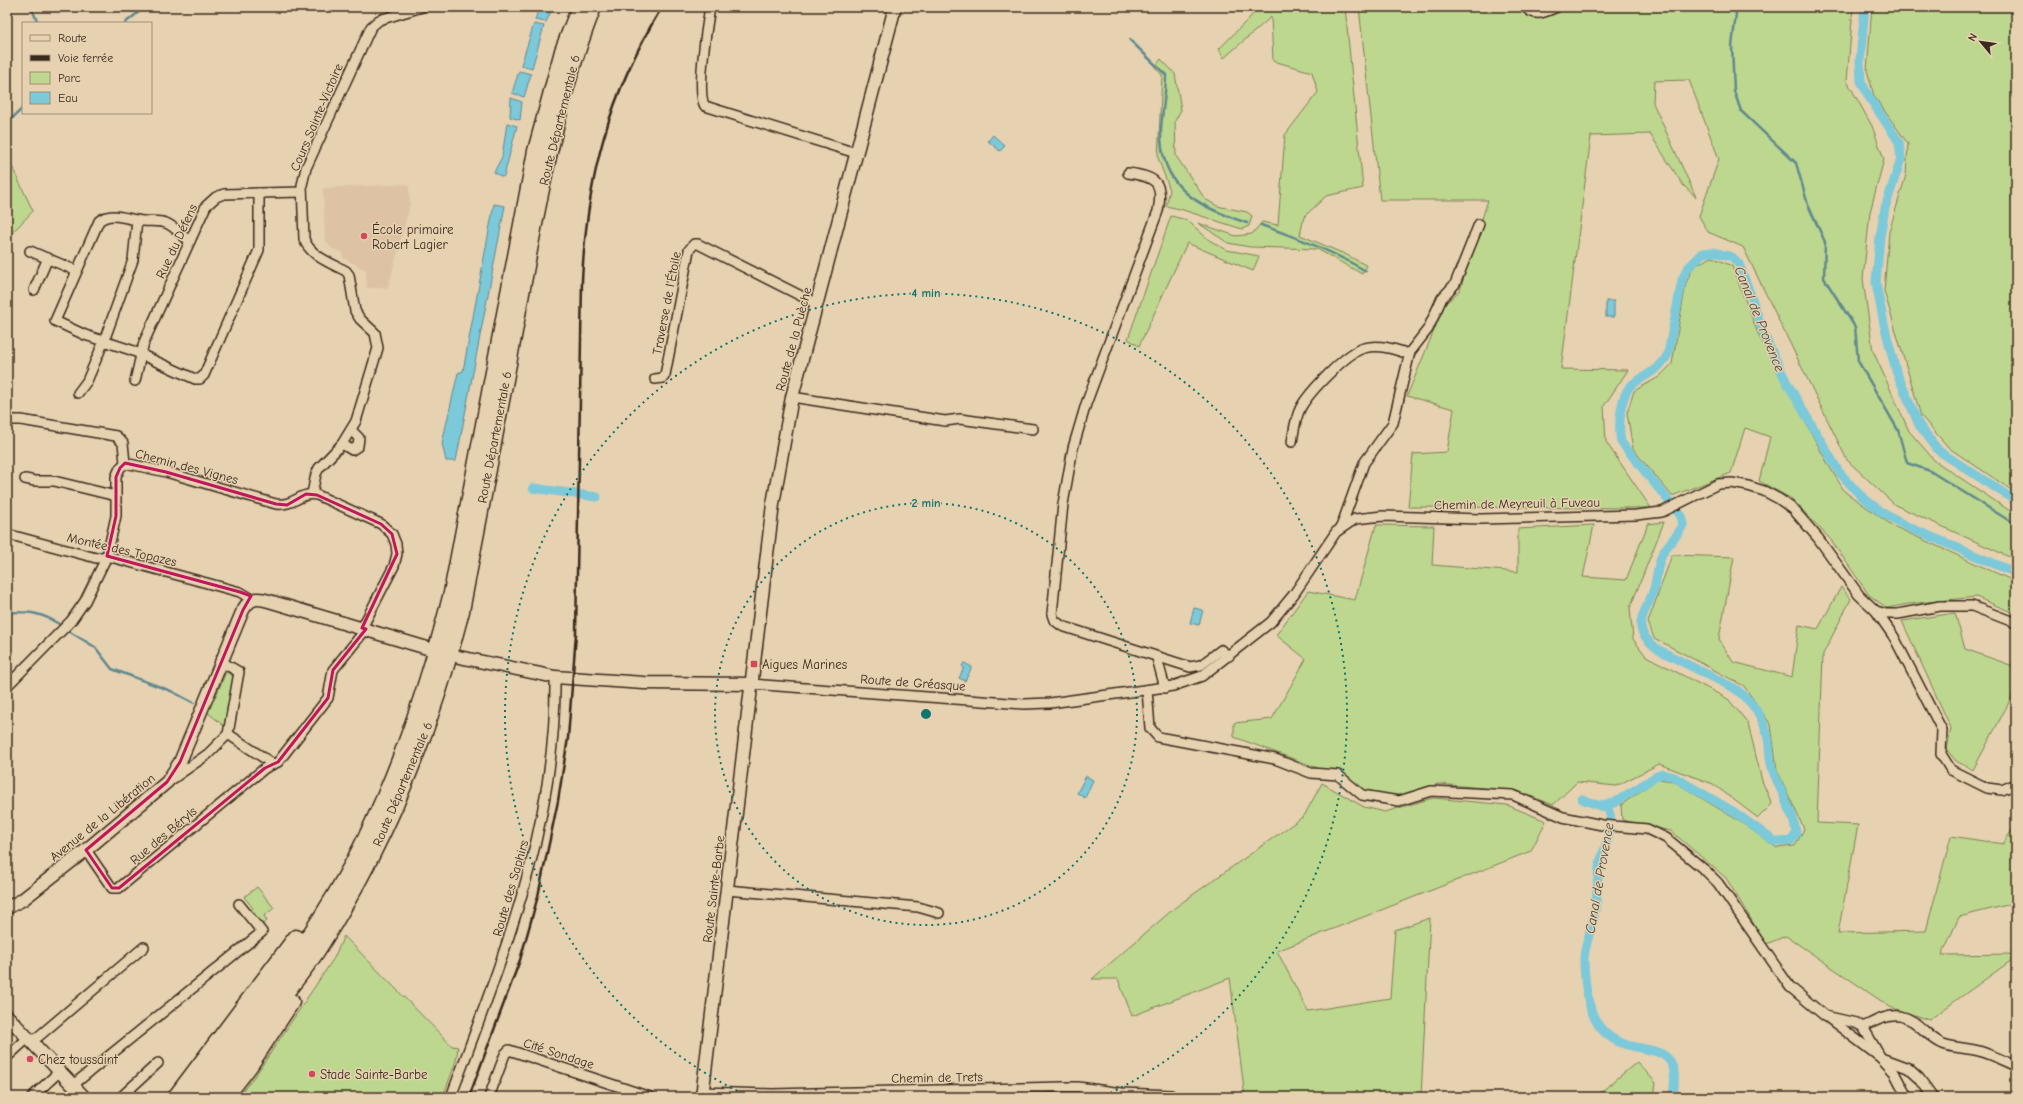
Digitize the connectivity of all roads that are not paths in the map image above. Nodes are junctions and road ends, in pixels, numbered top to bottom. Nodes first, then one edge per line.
1 (422, 7) edge
2 (580, 7) edge
3 (593, 7) edge
4 (710, 7) edge
5 (895, 7) edge
6 (1525, 7) edge
7 (1557, 7) edge
8 (856, 153) junction
9 (1128, 174) dead end
10 (302, 192) junction
11 (259, 193) junction
12 (137, 220) junction
13 (1479, 224) dead end
14 (190, 241) junction
15 (30, 251) dead end
16 (48, 258) junction
17 (77, 271) junction
18 (34, 290) dead end
19 (817, 304) junction
20 (104, 341) junction
21 (1409, 354) junction
22 (141, 355) junction
23 (655, 379) dead end
24 (135, 381) dead end
25 (78, 392) dead end
26 (792, 398) junction
27 (7, 420) edge
28 (1033, 429) dead end
29 (351, 430) junction
30 (1292, 442) dead end
31 (342, 444) junction
32 (125, 463) junction
33 (25, 479) dead end
34 (312, 494) junction
35 (116, 496) junction
36 (1341, 528) junction
37 (7, 534) edge
38 (107, 556) junction
39 (252, 599) junction
40 (1876, 612) junction
41 (2016, 623) edge
42 (364, 629) junction
43 (427, 648) dead end
44 (1229, 656) junction
45 (459, 657) dead end
46 (1157, 658) junction
47 (220, 661) junction
48 (556, 677) junction
49 (751, 684) junction
50 (7, 686) edge
51 (1165, 688) junction
52 (1147, 690) junction
53 (1024, 704) joint
54 (228, 734) junction
55 (269, 766) junction
56 (166, 782) junction
57 (2016, 784) edge
58 (363, 844) junction
59 (86, 850) junction
60 (369, 859) junction
61 (727, 890) junction
62 (239, 904) dead end
63 (7, 908) edge
64 (939, 913) dead end
65 (144, 947) dead end
66 (7, 1016) edge
67 (1826, 1016) junction
68 (1863, 1027) junction
69 (30, 1040) junction
70 (7, 1057) edge
71 (1881, 1058) junction
72 (158, 1062) dead end
73 (2016, 1066) edge
74 (60, 1071) junction
75 (73, 1085) junction
76 (702, 1094) edge
77 (1171, 1095) dead end
78 (32, 1097) edge
79 (84, 1097) edge
80 (121, 1097) edge
81 (176, 1097) edge
82 (192, 1097) edge
83 (207, 1097) edge
84 (225, 1097) edge
85 (451, 1097) edge
86 (489, 1097) edge
87 (650, 1097) edge
88 (1907, 1097) edge
89 (1933, 1097) edge

1 - 10 street, Cours Sainte-Victoire
2 - 58 highway, Route Départementale 6
3 - 60 highway, Route Départementale 6
4 - 8 street
5 - 8 main road, Route de la Puèche
6 - 7 street
8 - 19 main road, Route de la Puèche
9 - 46 street
10 - 11 street, Rue du Défens
10 - 29 street, Cours Sainte-Victoire
11 - 14 street, Rue du Défens
11 - 22 street
12 - 14 street
12 - 17 street
12 - 20 street
13 - 21 street
14 - 22 street, Rue du Défens
15 - 16 street
16 - 17 street
16 - 18 street
17 - 20 street
19 - 23 street, Traverse de l'Étoile
19 - 26 main road, Route de la Puèche
20 - 22 street
20 - 25 street
21 - 30 street
21 - 36 street
22 - 24 street, Rue du Défens
26 - 28 street
26 - 49 main road, Route de la Puèche
27 - 32 street
29 - 31 street, Cours Sainte-Victoire
29 - 31 street
31 - 34 street, Cours Sainte-Victoire
32 - 34 street, Chemin des Vignes
32 - 35 street, Chemin des Vignes
33 - 35 street
34 - 42 street
35 - 38 street, Chemin des Vignes
36 - 40 street, Chemin de Meyreuil à Fuveau
36 - 44 street, Chemin de Meyreuil à Fuveau
37 - 38 street, Montée des Topazes
38 - 39 street, Montée des Topazes
38 - 50 street, Chemin des Vignes
39 - 42 main road
39 - 47 main road, Avenue de la Libération
40 - 41 street
40 - 57 street, Chemin de Meyreuil à Fuveau
42 - 43 main road
42 - 55 street
44 - 46 street
44 - 51 street, Chemin de Meyreuil à Fuveau
45 - 48 main road
46 - 51 street
47 - 54 street
47 - 56 main road, Avenue de la Libération
48 - 49 main road
48 - 85 street, Route des Saphirs
49 - 53 street, Route de Gréasque
49 - 61 main road, Route Sainte-Barbe
51 - 52 street, Chemin de Meyreuil à Fuveau
52 - 53 street, Chemin de Meyreuil à Fuveau
52 - 67 street
54 - 55 street
54 - 56 street
55 - 59 street, Rue des Béryls
56 - 59 main road, Avenue de la Libération
58 - 81 highway
58 - 82 highway
59 - 63 main road, Avenue de la Libération
60 - 83 highway
60 - 84 highway
61 - 64 street
61 - 76 main road, Route Sainte-Barbe
62 - 75 street
65 - 69 street
66 - 69 main road
67 - 68 street
67 - 71 street
68 - 71 street
68 - 73 street
69 - 70 street
69 - 74 main road
71 - 88 street
71 - 89 street
72 - 80 street
74 - 75 main road
74 - 78 street
75 - 79 main road
76 - 77 street, Chemin de Trets
86 - 87 street, Cité Sondage

